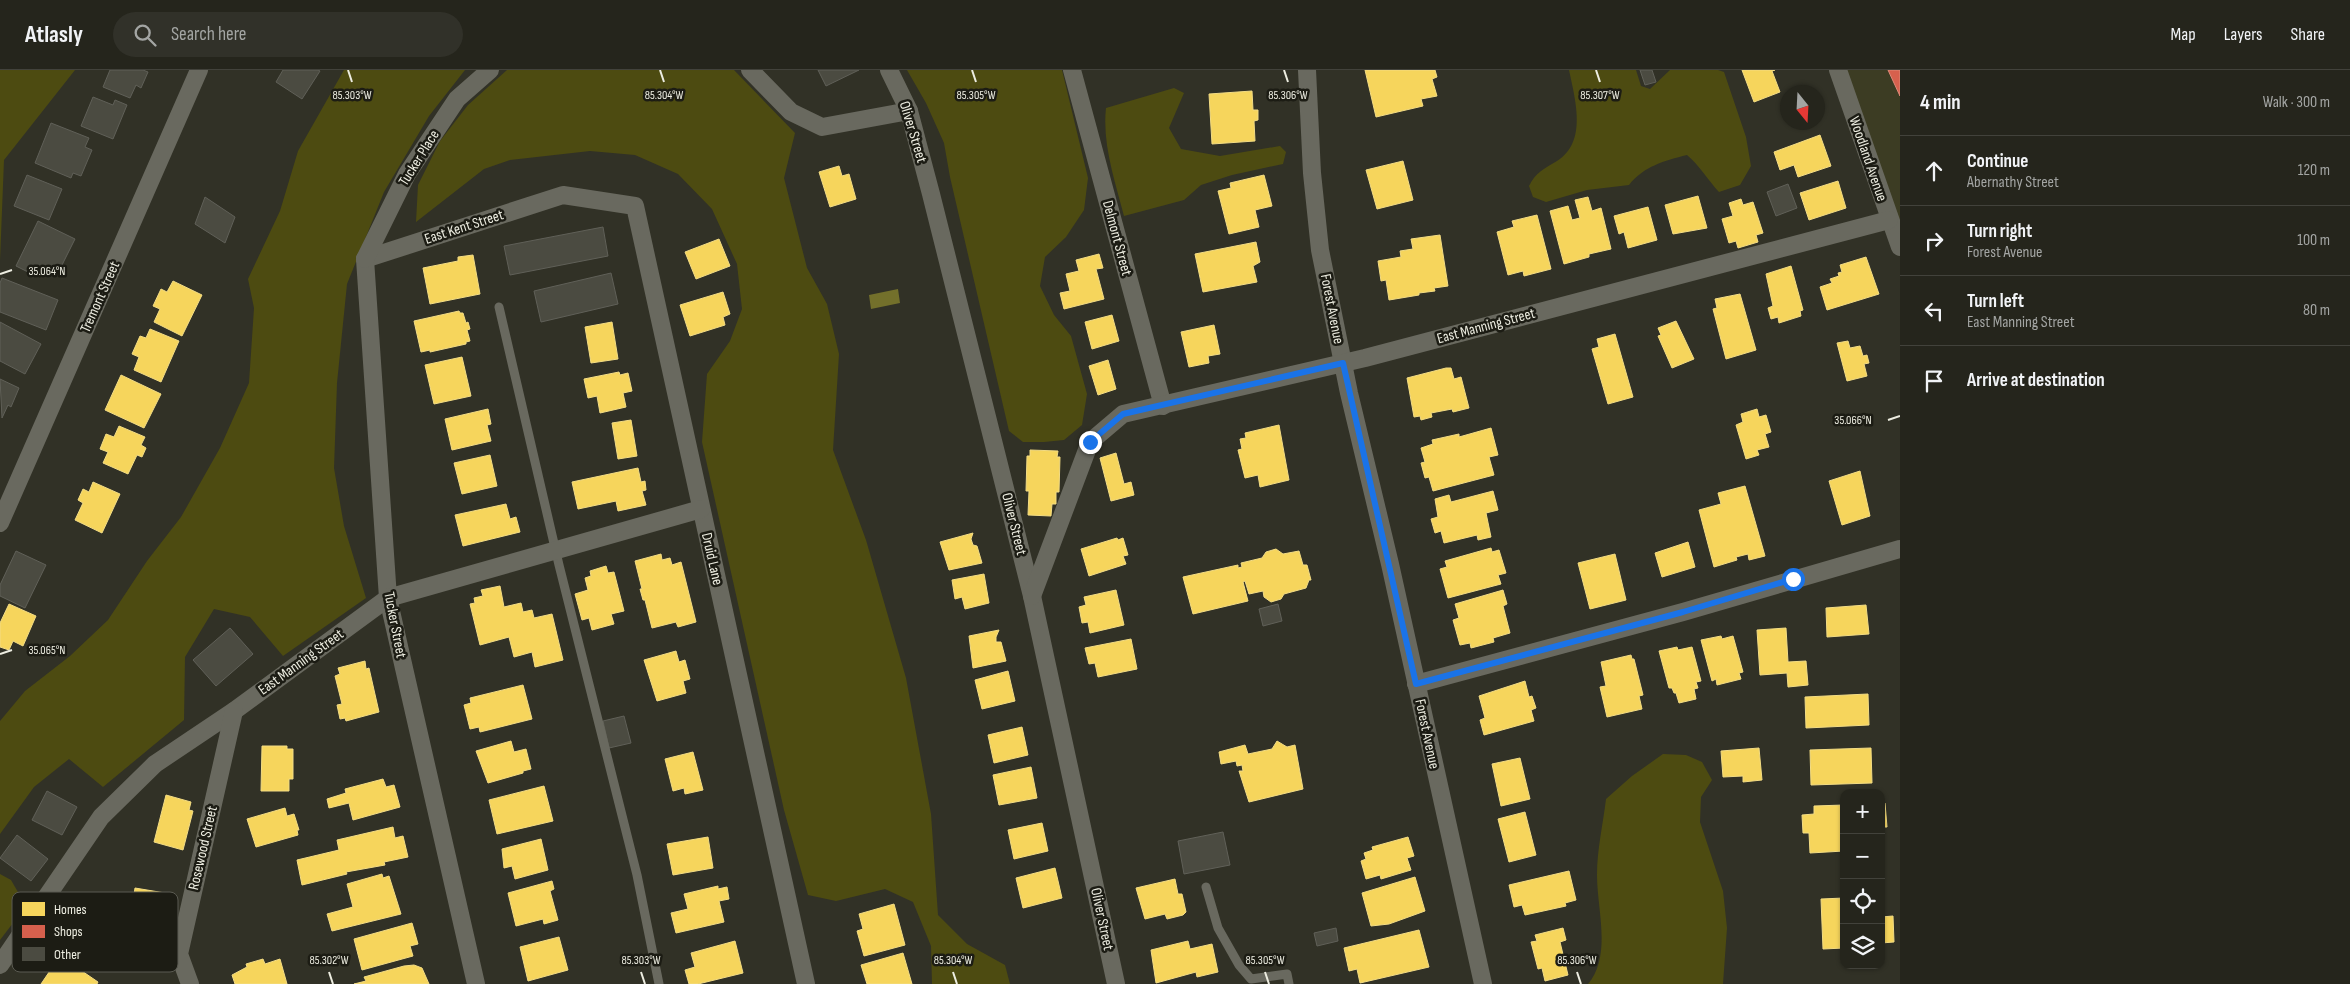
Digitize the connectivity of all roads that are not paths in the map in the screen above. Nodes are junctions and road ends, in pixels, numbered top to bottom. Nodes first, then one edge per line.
1 (199, 70) edge
2 (490, 70) edge
3 (750, 70) edge
4 (889, 70) edge
5 (1072, 70) edge
6 (1307, 70) edge
7 (1838, 70) edge
8 (908, 111) junction
9 (562, 195) joint
10 (1889, 220) junction
11 (1900, 247) edge
12 (365, 259) junction
13 (499, 307) dead end
14 (1343, 363) junction
15 (1163, 406) junction
16 (701, 509) junction
17 (0, 523) edge
18 (1900, 549) edge
19 (556, 550) junction
20 (1032, 596) junction
21 (388, 598) junction
22 (1416, 684) junction
23 (234, 711) junction
24 (1206, 887) dead end
25 (50, 892) edge
26 (12, 947) edge
27 (0, 965) edge
28 (190, 984) edge
29 (476, 984) edge
30 (659, 984) edge
31 (806, 984) edge
32 (1116, 984) edge
33 (1289, 984) edge
34 (1483, 984) edge

1 - 17 street, Tremont Street
2 - 12 street, Tucker Place
3 - 8 street
4 - 8 street, Oliver Street
5 - 15 street, Delmont Street
6 - 14 street, Forest Avenue
7 - 10 street, Woodland Avenue
8 - 20 street, Oliver Street
9 - 12 street, East Kent Street
9 - 16 street, Druid Lane
10 - 11 street, Woodland Avenue
10 - 14 street, East Manning Street
12 - 21 street, Tucker Street
13 - 19 lane
14 - 15 street, East Manning Street
14 - 22 street, Forest Avenue
15 - 20 street, East Manning Street
16 - 19 street, East Manning Street
16 - 31 street, Druid Lane
18 - 22 street
19 - 21 street, East Manning Street
19 - 30 lane
20 - 32 street, Oliver Street
21 - 23 street, East Manning Street
21 - 29 street, Tucker Street
22 - 34 street, Forest Avenue
23 - 25 street, East Manning Street
23 - 28 street, Rosewood Street
24 - 33 lane
26 - 27 street, East Manning Street

